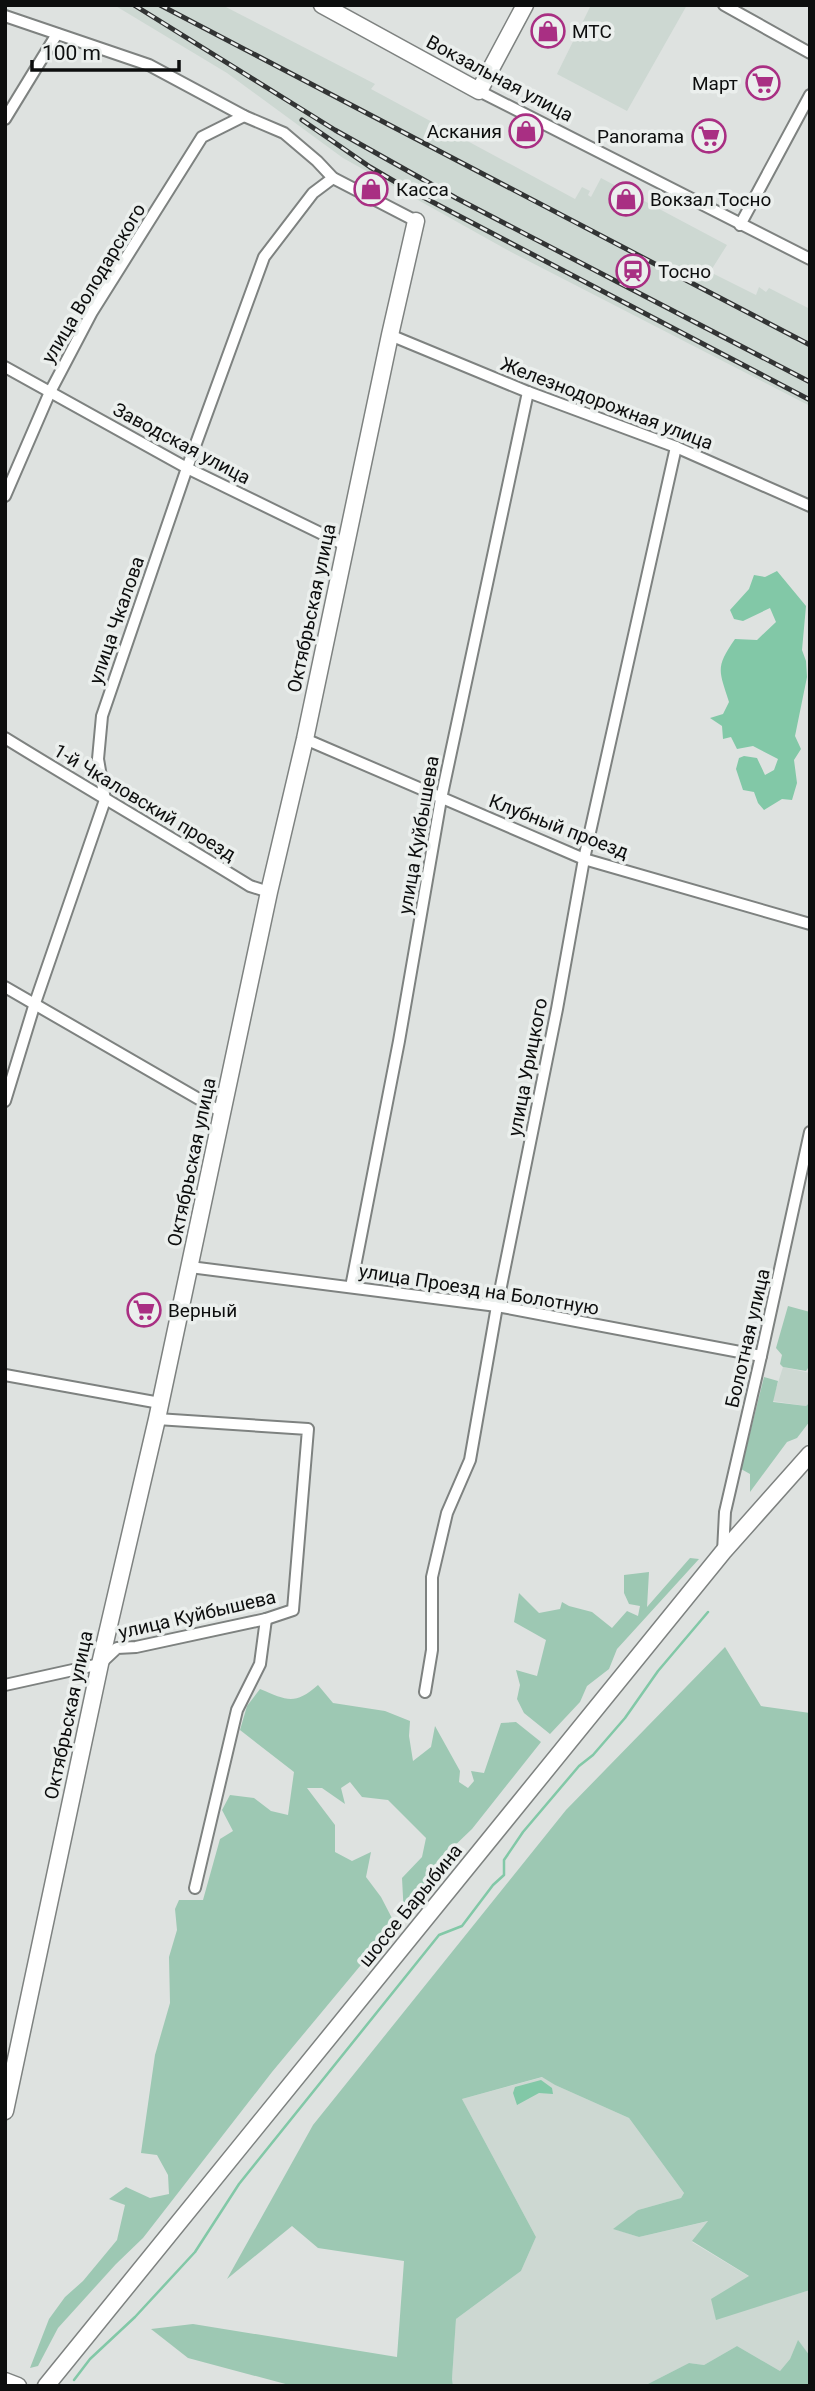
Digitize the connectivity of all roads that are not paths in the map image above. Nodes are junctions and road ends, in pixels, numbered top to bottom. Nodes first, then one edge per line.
1 (322, 5) edge
2 (525, 5) edge
3 (724, 5) edge
4 (5, 16) edge
5 (57, 34) junction
6 (810, 53) edge
7 (478, 91) junction
8 (810, 95) edge
9 (244, 116) junction
10 (5, 119) edge
11 (333, 178) junction
12 (416, 220) joint
13 (740, 225) junction
14 (810, 259) edge
15 (390, 335) junction
16 (5, 367) edge
17 (50, 392) junction
18 (528, 392) junction
19 (676, 447) junction
20 (187, 468) junction
21 (5, 496) edge
22 (810, 506) edge
23 (345, 545) junction
24 (5, 738) edge
25 (305, 739) junction
26 (441, 799) junction
27 (104, 800) junction
28 (584, 859) junction
29 (269, 892) junction
30 (810, 924) edge
31 (5, 987) edge
32 (35, 1003) junction
33 (5, 1101) edge
34 (223, 1113) junction
35 (810, 1132) edge
36 (190, 1267) junction
37 (351, 1287) junction
38 (497, 1306) junction
39 (761, 1356) junction
40 (5, 1375) edge
41 (158, 1411) junction
42 (810, 1454) edge
43 (723, 1552) junction
44 (266, 1619) junction
45 (100, 1664) junction
46 (5, 1685) edge
47 (425, 1692) dead end
48 (195, 1888) dead end
49 (5, 2111) edge
50 (5, 2381) edge
51 (18, 2386) edge
52 (46, 2386) edge

1 - 7 street, Вокзальная улица
2 - 7 street
3 - 6 street
4 - 5 street
5 - 9 street
5 - 10 street
7 - 13 street, Вокзальная улица
8 - 13 street
9 - 11 street
9 - 17 street, улица Володарского
11 - 12 street
11 - 20 street, улица Чкалова
12 - 15 street, Октябрьская улица
13 - 14 street, Вокзальная улица
15 - 18 street, Железнодорожная улица
15 - 23 street, Октябрьская улица
16 - 17 street, Заводская улица
17 - 20 street, Заводская улица
17 - 21 street, улица Володарского
18 - 19 street, Железнодорожная улица
18 - 26 street, улица Куйбышева
19 - 22 street, Железнодорожная улица
19 - 28 street, улица Урицкого
20 - 23 street, Заводская улица
20 - 27 street, улица Чкалова
23 - 25 street, Октябрьская улица
24 - 27 street, 1-й Чкаловский проезд
25 - 26 street, Клубный проезд
25 - 29 street, Октябрьская улица
26 - 28 street, Клубный проезд
26 - 37 street, улица Куйбышева
27 - 29 street, 1-й Чкаловский проезд
27 - 32 street, улица Чкалова
28 - 30 street, Клубный проезд
28 - 38 street, улица Урицкого
29 - 34 street, Октябрьская улица
31 - 32 street
32 - 33 street, улица Чкалова
32 - 34 street
34 - 36 street, Октябрьская улица
35 - 39 street, Болотная улица
36 - 37 street, улица Проезд на Болотную
36 - 41 street, Октябрьская улица
37 - 38 street, улица Проезд на Болотную
38 - 39 street, улица Проезд на Болотную
38 - 47 street, улица Урицкого
39 - 43 street, Болотная улица
40 - 41 street
41 - 44 street, улица Куйбышева
41 - 45 street, Октябрьская улица
42 - 43 street, шоссе Барыбина
43 - 52 street, шоссе Барыбина
44 - 45 street, улица Куйбышева
44 - 48 street
45 - 46 street, улица Куйбышева
45 - 49 street, Октябрьская улица
50 - 51 street

